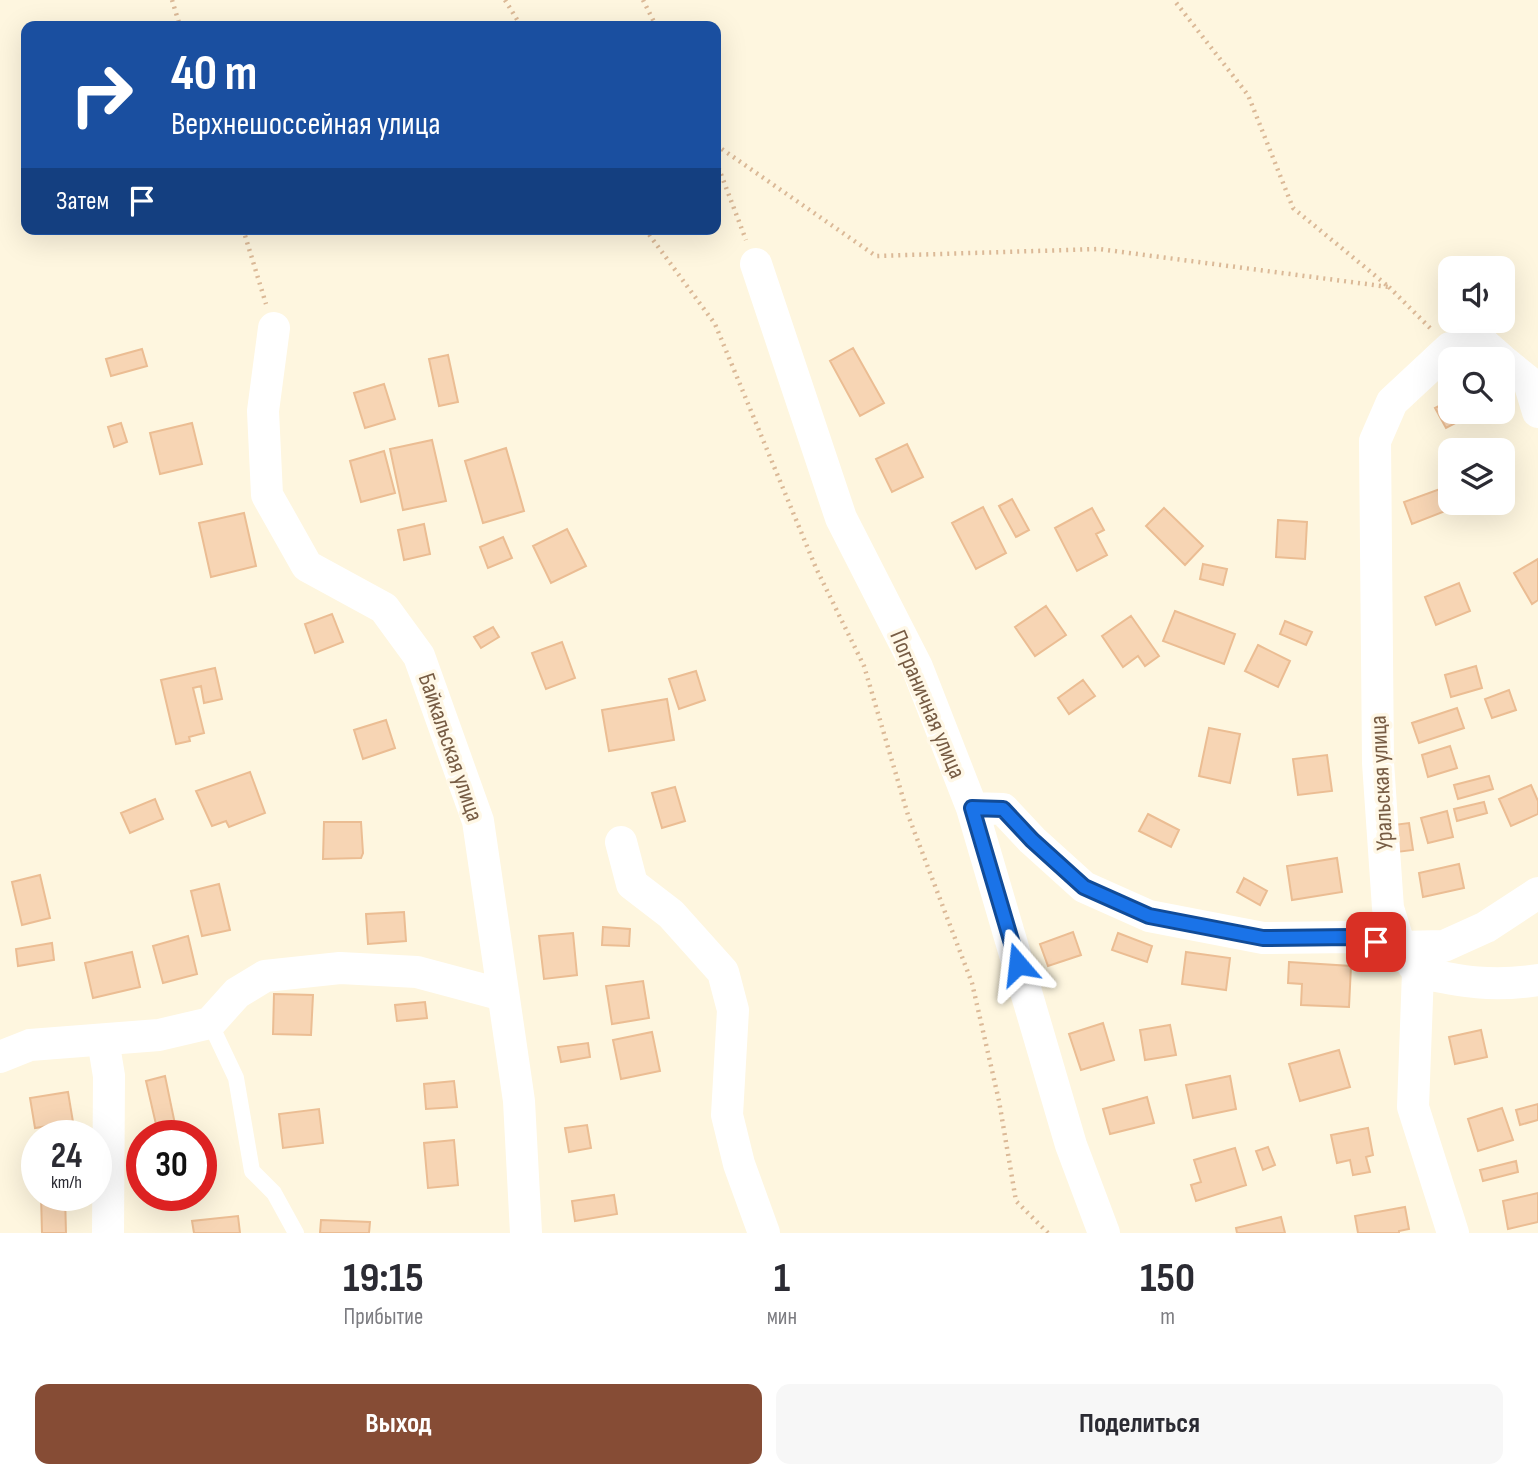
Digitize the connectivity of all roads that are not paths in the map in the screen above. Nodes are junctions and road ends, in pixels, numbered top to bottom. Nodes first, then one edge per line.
1 (756, 264) road end
2 (274, 328) road end
3 (1462, 347) edge
4 (1487, 347) edge
5 (1438, 359) edge
6 (1515, 371) edge
7 (1538, 412) edge
8 (972, 808) junction
9 (621, 842) dead end
10 (1538, 893) edge
11 (1400, 947) junction
12 (1418, 972) junction
13 (1538, 980) edge
14 (503, 995) junction
15 (210, 1023) junction
16 (103, 1040) junction
17 (0, 1057) edge
18 (108, 1233) edge
19 (296, 1233) edge
20 (526, 1233) edge
21 (764, 1233) edge
22 (1104, 1233) edge
23 (1454, 1233) edge

1 - 8 street, Пограничная улица
2 - 14 street, Байкальская улица
3 - 4 street, Уральская улица
5 - 11 street, Уральская улица
6 - 7 street
8 - 11 street
8 - 22 street, Пограничная улица
9 - 21 street
10 - 11 street
11 - 12 street, Уральская улица
12 - 13 street
12 - 23 street
14 - 15 street
14 - 20 street, Байкальская улица
15 - 16 street
15 - 19 lane
16 - 17 street
16 - 18 street

